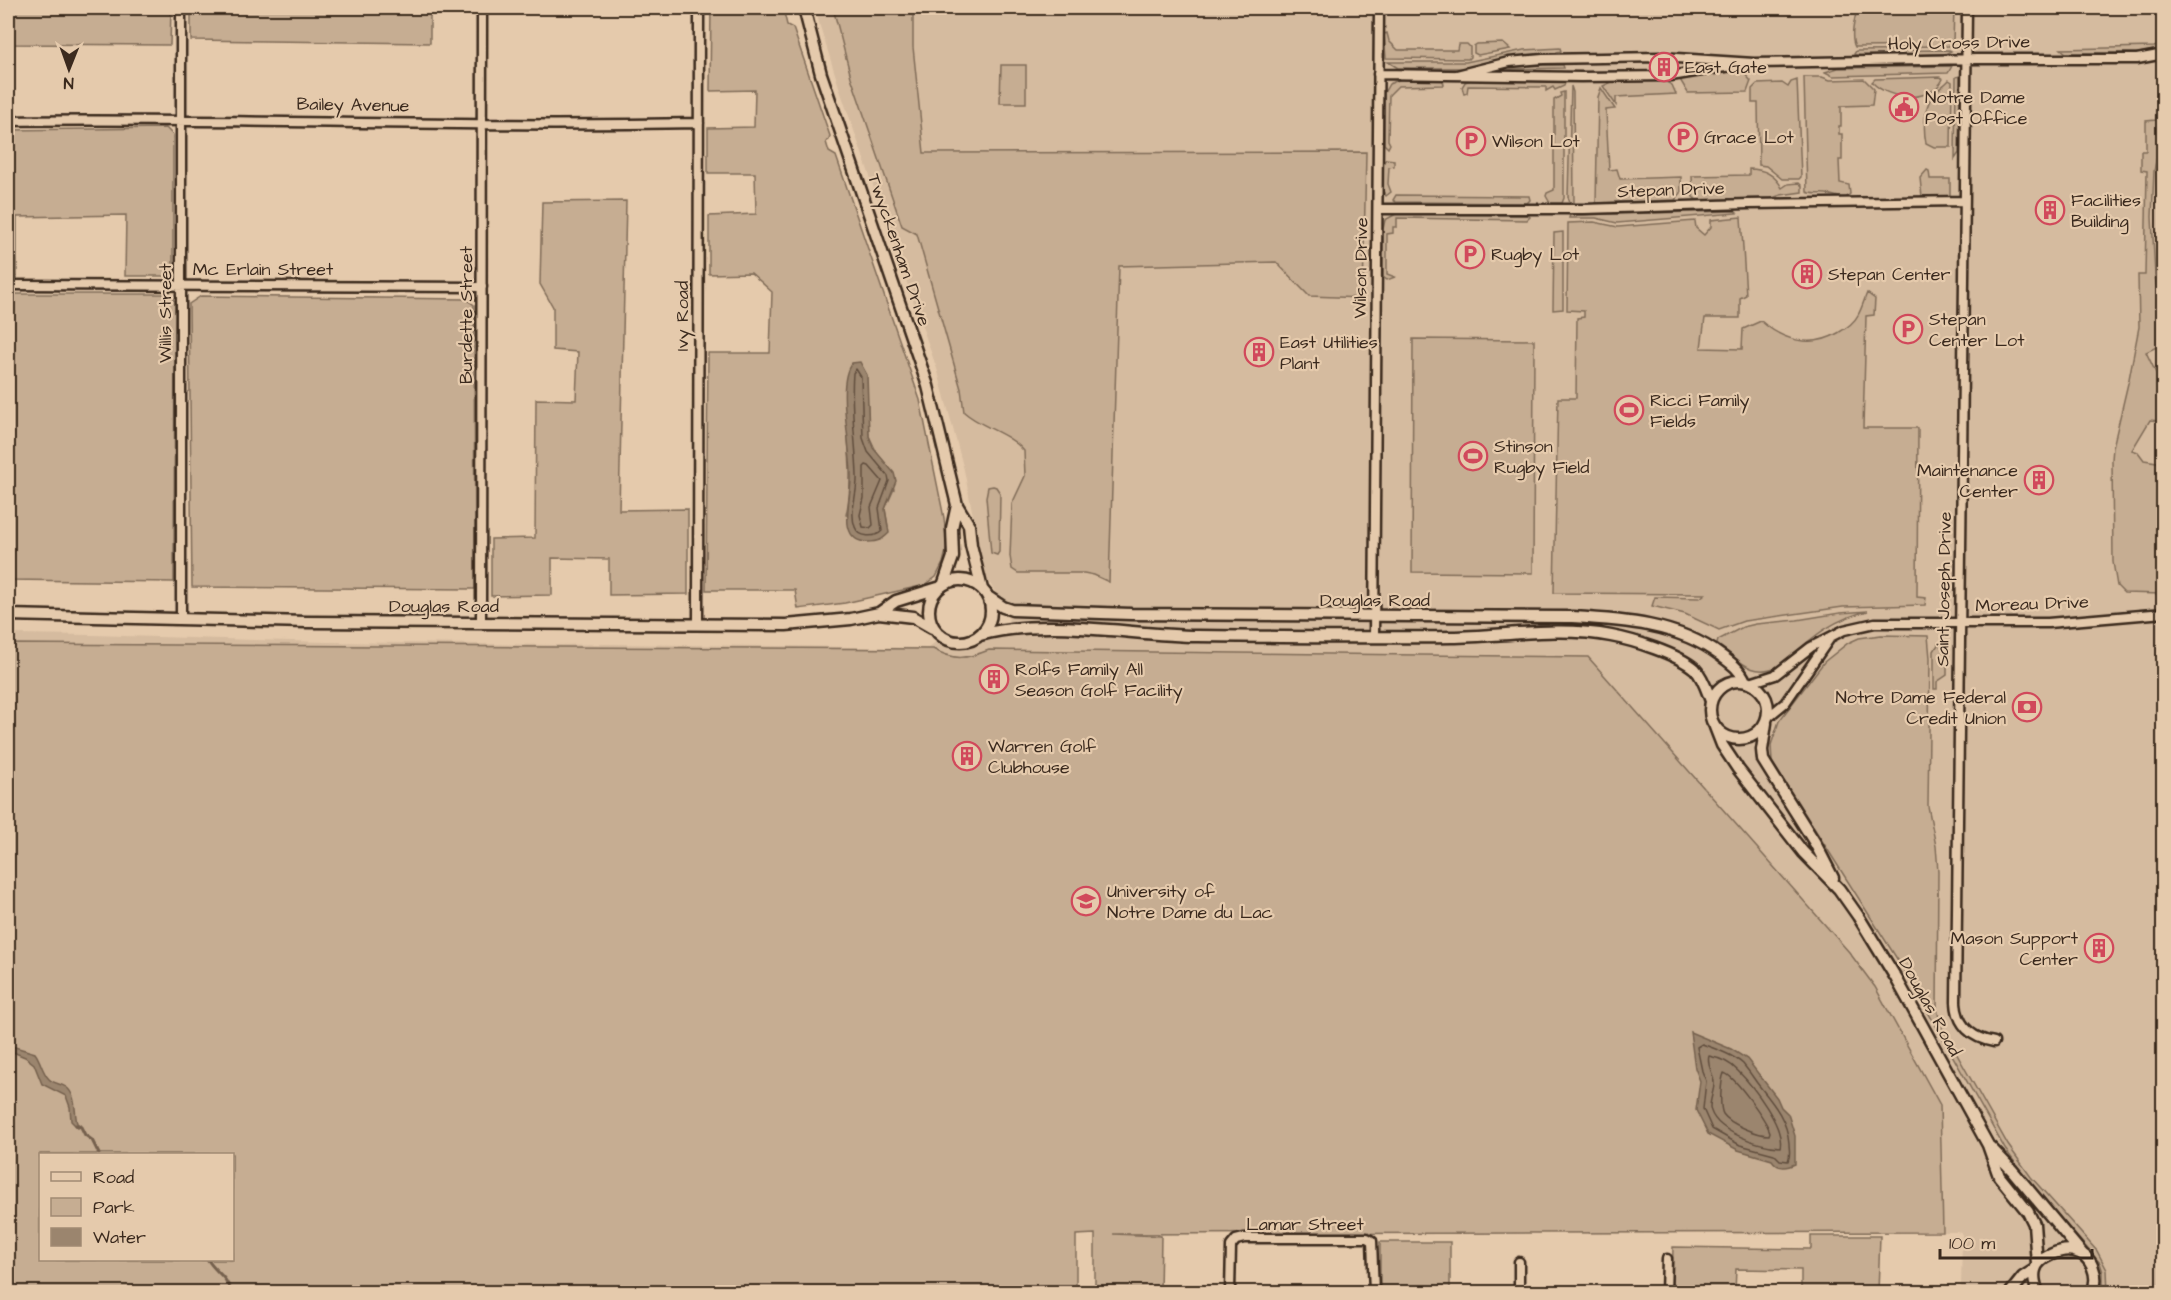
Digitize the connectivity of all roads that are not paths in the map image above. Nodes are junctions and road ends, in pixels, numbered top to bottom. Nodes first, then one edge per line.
1 (181, 8) edge
2 (482, 8) edge
3 (699, 8) edge
4 (804, 8) edge
5 (1379, 8) edge
6 (1967, 8) edge
7 (2163, 54) edge
8 (1967, 59) junction
9 (1754, 63) junction
10 (1378, 74) junction
11 (1457, 75) junction
12 (181, 120) junction
13 (8, 121) edge
14 (482, 123) junction
15 (699, 123) junction
16 (1964, 201) junction
17 (1378, 209) junction
18 (8, 285) edge
19 (182, 285) junction
20 (482, 287) junction
21 (957, 505) junction
22 (941, 586) junction
23 (985, 593) junction
24 (879, 613) junction
25 (2163, 614) edge
26 (8, 615) edge
27 (1374, 616) junction
28 (181, 619) junction
29 (1959, 622) junction
30 (481, 623) junction
31 (698, 624) junction
32 (933, 628) junction
33 (980, 635) junction
34 (1374, 637) junction
35 (1832, 637) junction
36 (1748, 682) junction
37 (1711, 701) junction
38 (1767, 720) junction
39 (1715, 727) junction
40 (1839, 889) junction
41 (1994, 1042) dead end
42 (1988, 1145) junction
43 (2084, 1256) junction
44 (1667, 1259) dead end
45 (1519, 1262) dead end
46 (2036, 1267) junction
47 (2094, 1291) edge
48 (1230, 1293) edge
49 (1374, 1293) edge
50 (1519, 1293) edge
51 (1666, 1293) edge
52 (2011, 1293) edge
53 (2038, 1293) edge

1 - 12 street, Willis Street
2 - 14 street, Burdette Street
3 - 15 street, Ivy Road
4 - 21 street, Twyckenham Drive
5 - 10 street, Wilson Drive
6 - 8 street, Saint Joseph Drive
7 - 8 street, Holy Cross Drive
8 - 9 street, Holy Cross Drive
8 - 16 street, Saint Joseph Drive
9 - 11 street, Holy Cross Drive
9 - 11 street, Holy Cross Drive
10 - 11 street, Holy Cross Drive
10 - 17 street, Wilson Drive
12 - 13 street, Bailey Avenue
12 - 14 street, Bailey Avenue
12 - 19 street, Willis Street
14 - 15 street, Bailey Avenue
14 - 20 street, Burdette Street
15 - 31 street, Ivy Road
16 - 17 street, Stepan Drive
16 - 29 street, Saint Joseph Drive
17 - 27 street, Wilson Drive
18 - 19 street, Mc Erlain Street
19 - 20 street, Mc Erlain Street
19 - 28 street, Willis Street
20 - 30 street, Burdette Street
21 - 22 street, Twyckenham Drive
21 - 23 street, Twyckenham Drive
22 - 23 street
22 - 24 street, Douglas Road
22 - 32 street
23 - 27 street, Douglas Road
23 - 33 street
24 - 31 street, Douglas Road
24 - 32 street, Douglas Road
25 - 29 street, Moreau Drive
26 - 28 street, Douglas Road
27 - 34 street, Wilson Drive
27 - 36 street, Douglas Road
28 - 30 street, Douglas Road
29 - 35 street, Moreau Drive
29 - 41 street, Saint Joseph Drive
30 - 31 street, Douglas Road
32 - 33 street
33 - 34 street, Douglas Road
34 - 37 street, Douglas Road
35 - 36 street, Moreau Drive
35 - 38 street
36 - 37 street
36 - 38 street
37 - 39 street
38 - 39 street
38 - 40 street, Douglas Road
39 - 40 street, Douglas Road
40 - 42 street, Douglas Road
42 - 43 street, Douglas Road
42 - 46 street, Douglas Road
43 - 46 street
43 - 47 street, Douglas Road
44 - 51 street
45 - 50 street
46 - 52 street
46 - 53 street, Douglas Road
48 - 49 street, Lamar Street

